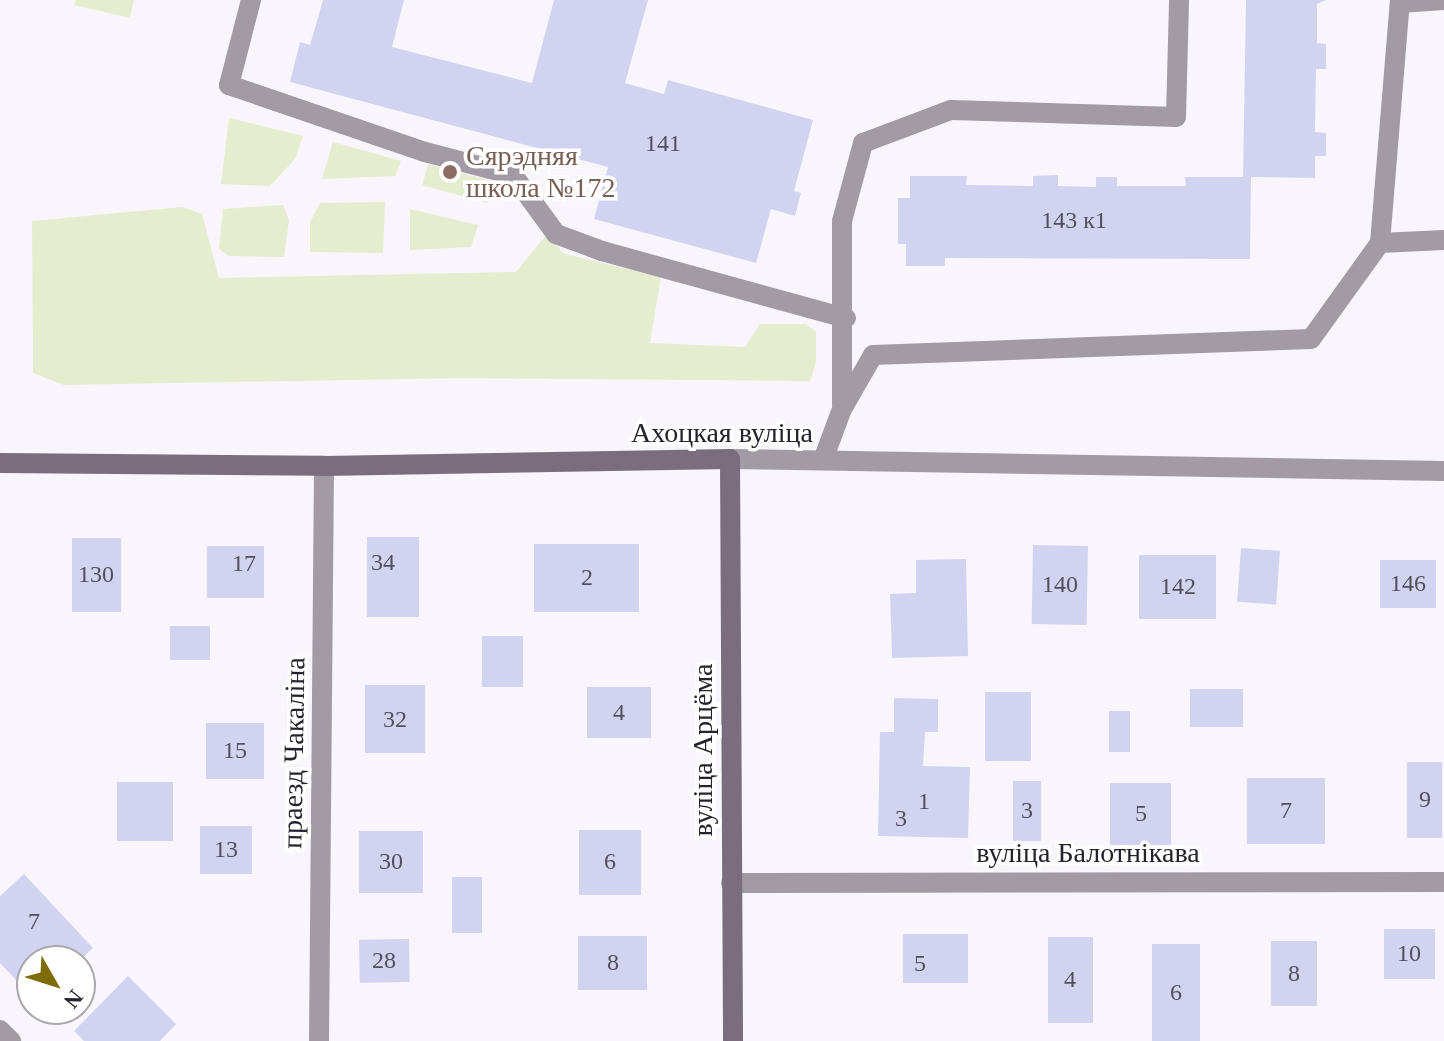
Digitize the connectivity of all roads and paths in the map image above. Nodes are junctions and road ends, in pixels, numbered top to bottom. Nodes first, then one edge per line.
1 (251, 0) edge
2 (1179, 0) edge
3 (1444, 0) edge
4 (1400, 2) edge
5 (1444, 240) edge
6 (1380, 243) junction
7 (846, 318) junction
8 (842, 409) junction
9 (730, 459) junction
10 (823, 460) junction
11 (0, 463) edge
12 (324, 466) junction
13 (1444, 471) edge
14 (1444, 882) edge
15 (731, 883) junction
16 (0, 1030) edge
17 (11, 1041) edge
18 (319, 1041) edge
19 (733, 1041) edge

1 - 7 street
2 - 7 street
3 - 4 street
4 - 6 street
5 - 6 street
6 - 8 street
7 - 8 street
8 - 10 street
9 - 10 street, Ахоцкая вуліца
9 - 12 street, Ахоцкая вуліца
9 - 15 street, вуліца Арцёма
10 - 13 street, Ахоцкая вуліца
11 - 12 street, Ахоцкая вуліца
12 - 18 street, праезд Чакаліна
14 - 15 street, вуліца Балотнікава
15 - 19 street, вуліца Арцёма
16 - 17 street

